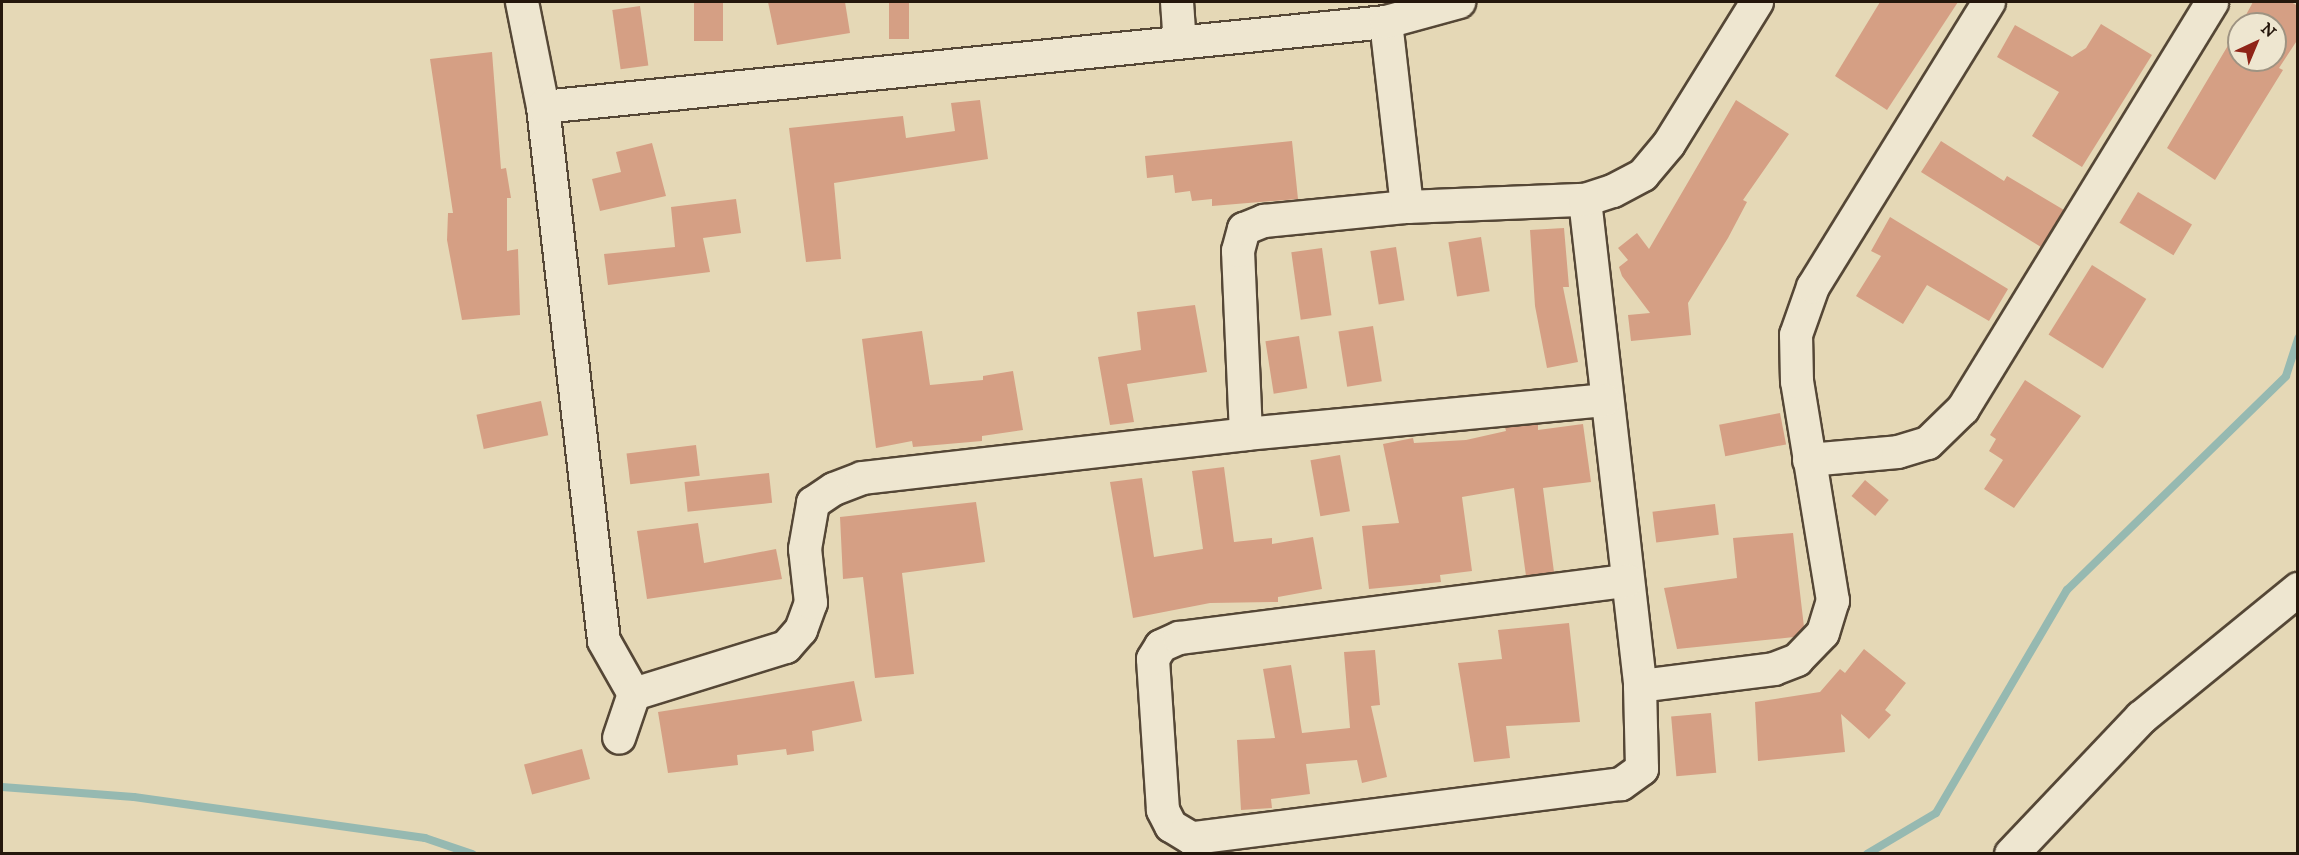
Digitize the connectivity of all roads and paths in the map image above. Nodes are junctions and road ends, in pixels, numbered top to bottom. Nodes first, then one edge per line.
1 (522, 2) edge
2 (1178, 2) edge
3 (1459, 2) edge
4 (1757, 2) edge
5 (1989, 2) edge
6 (2212, 2) edge
7 (1386, 22) junction
8 (1180, 41) junction
9 (543, 107) junction
10 (1585, 200) junction
11 (1407, 207) junction
12 (1604, 399) junction
13 (1246, 434) junction
14 (1809, 460) junction
15 (1627, 581) junction
16 (2298, 590) edge
17 (1640, 686) junction
18 (634, 694) junction
19 (619, 738) dead end
20 (2011, 854) edge

1 - 9 street
2 - 8 street
3 - 7 street
4 - 10 street
5 - 14 street
6 - 14 street
7 - 8 street
7 - 11 street
8 - 9 street
9 - 18 street
10 - 11 street
10 - 12 street
11 - 13 street
12 - 13 street
12 - 15 street
13 - 18 street
14 - 17 street
15 - 17 street
15 - 17 street
16 - 20 street
18 - 19 street

